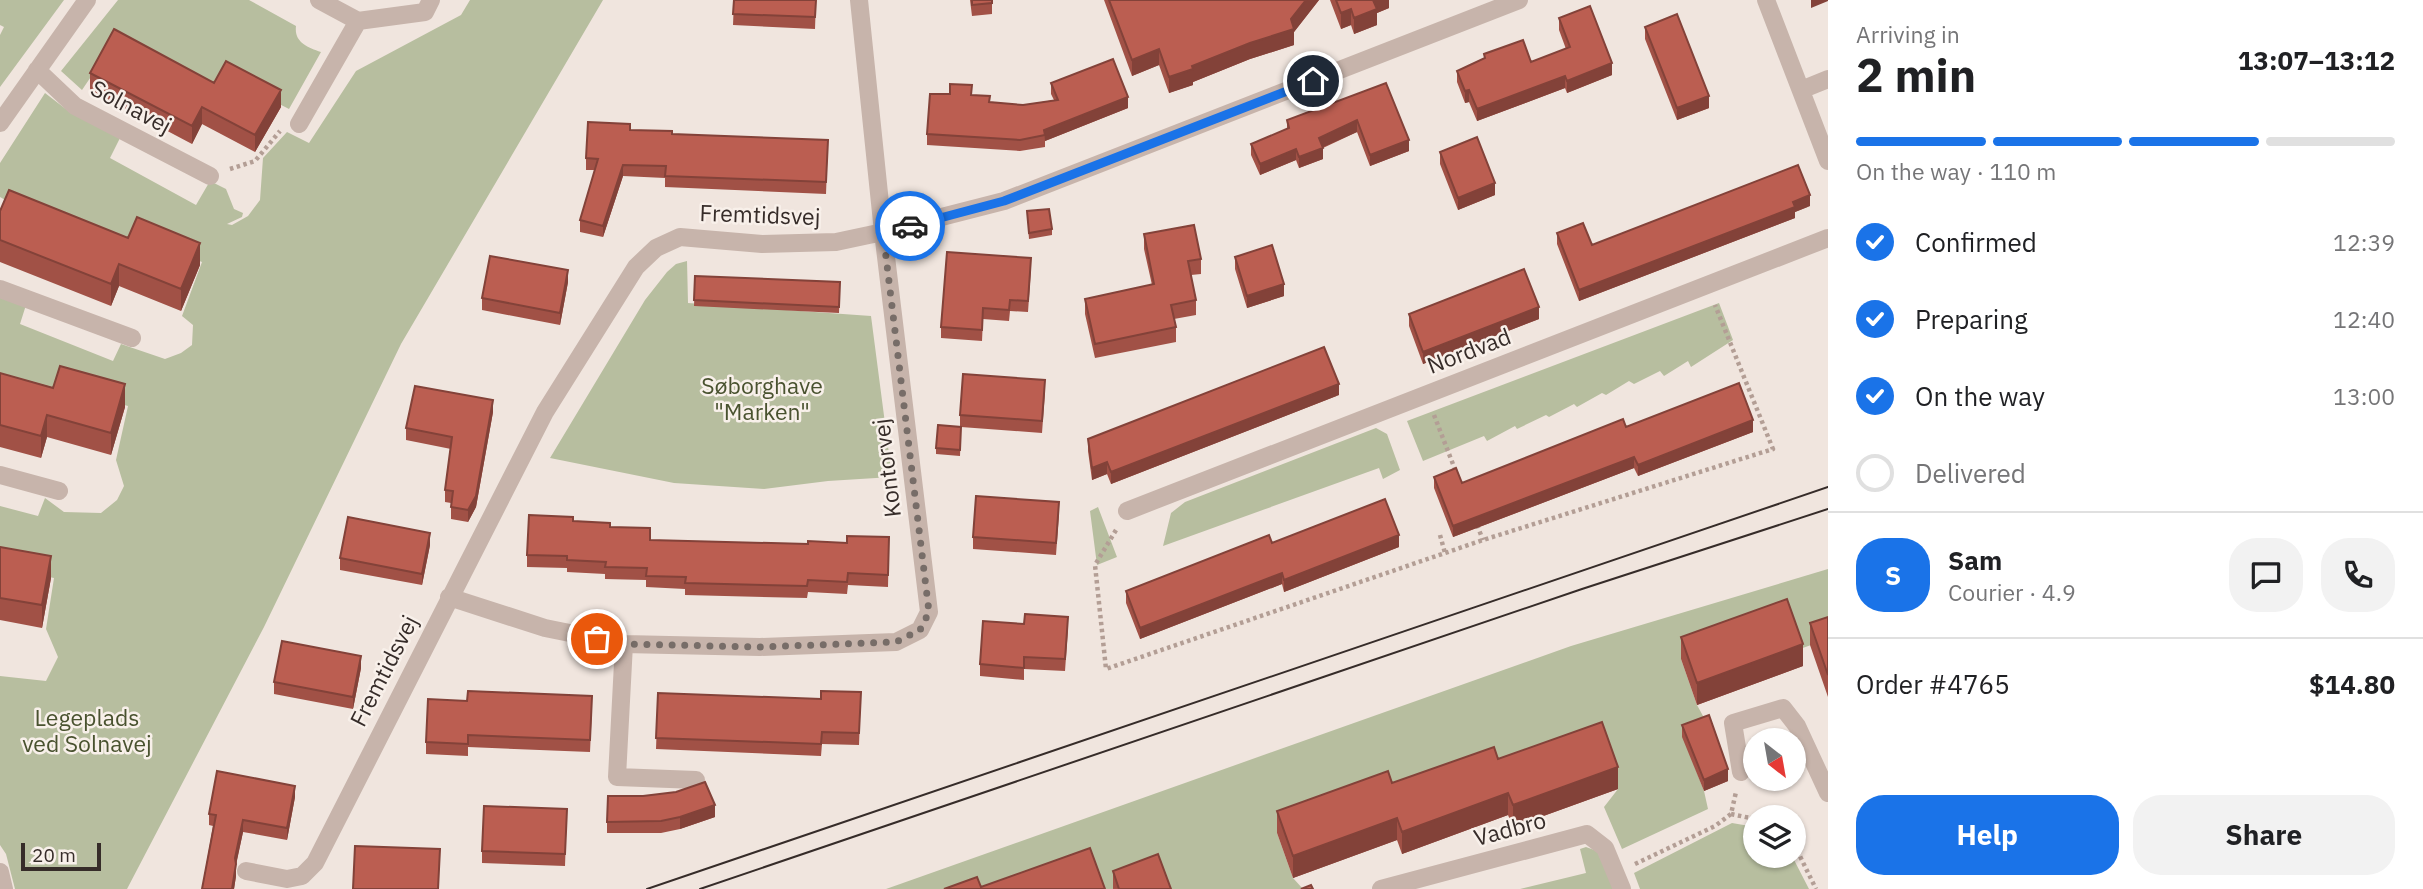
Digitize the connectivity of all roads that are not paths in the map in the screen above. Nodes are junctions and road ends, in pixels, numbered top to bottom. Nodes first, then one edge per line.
1 (87, 0) edge
2 (319, 0) edge
3 (431, 0) edge
4 (859, 0) edge
5 (1519, 0) edge
6 (1766, 0) edge
7 (358, 20) junction
8 (37, 69) junction
9 (1828, 79) edge
10 (1801, 90) junction
11 (1, 119) edge
12 (299, 124) road end
13 (1828, 161) edge
14 (210, 176) road end
15 (883, 232) junction
16 (1828, 238) edge
17 (0, 289) edge
18 (132, 338) dead end
19 (0, 475) edge
20 (59, 491) dead end
21 (1127, 511) road end
22 (449, 597) junction
23 (624, 644) junction
24 (1741, 772) road end
25 (696, 780) dead end
26 (1828, 793) edge
27 (246, 871) dead end
28 (0, 872) edge
29 (1619, 881) edge
30 (4, 889) edge
31 (1381, 889) edge

1 - 8 street
2 - 7 street
3 - 7 street
4 - 15 street, Kontorvej
5 - 15 street, Fremtidsvej
6 - 10 street
7 - 12 street
8 - 11 street
8 - 14 street, Solnavej
9 - 10 street
10 - 13 street
15 - 22 street, Fremtidsvej
15 - 23 street, Kontorvej
16 - 21 street, Nordvad
17 - 18 street
19 - 20 street
22 - 23 street, Kontorvej
22 - 27 street, Fremtidsvej
23 - 25 street
24 - 26 street
28 - 30 street
29 - 31 street, Vadbro

